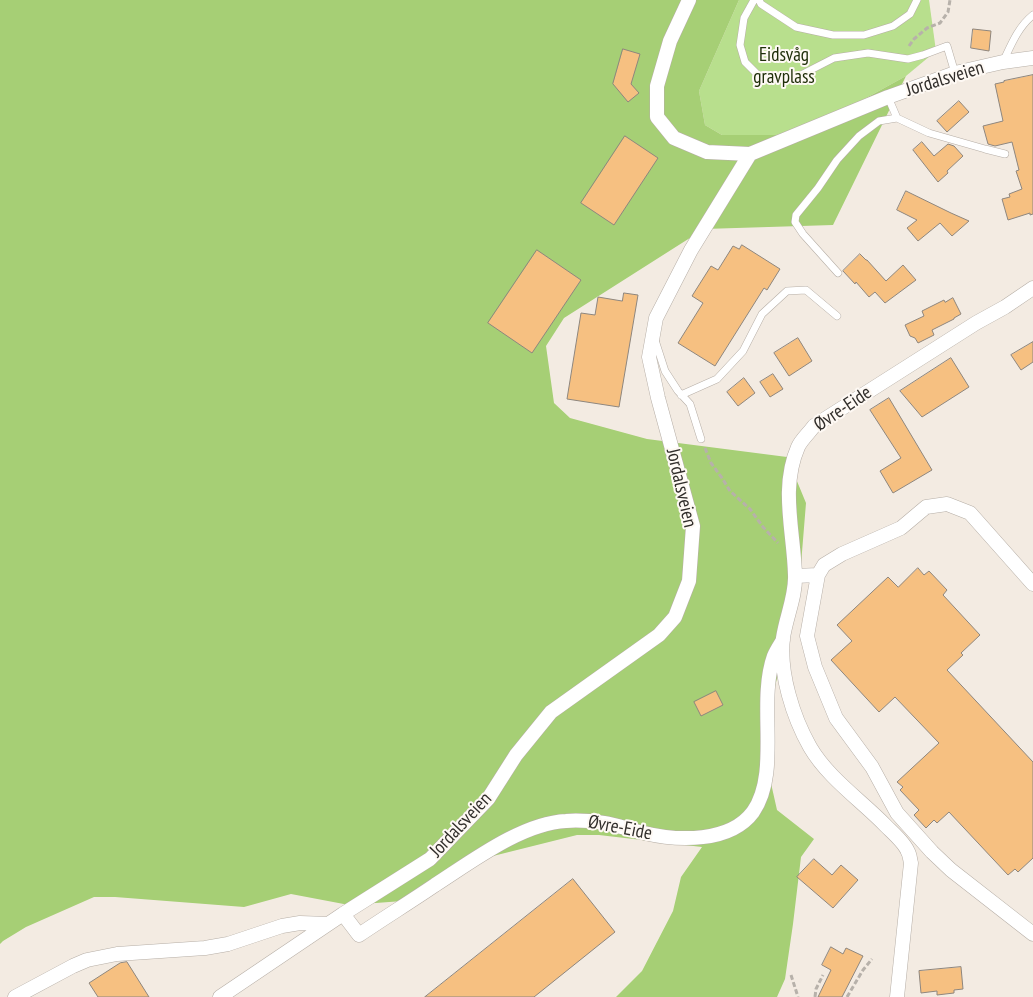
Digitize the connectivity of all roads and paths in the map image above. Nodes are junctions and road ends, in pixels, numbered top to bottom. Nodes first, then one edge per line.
1 (689, 0) edge
2 (754, 0) edge
3 (758, 0) edge
4 (917, 0) edge
5 (950, 0) edge
6 (1033, 15) edge
7 (1033, 58) edge
8 (908, 59) junction
9 (1003, 62) junction
10 (955, 73) junction
11 (888, 97) junction
12 (897, 118) junction
13 (750, 154) junction
14 (1005, 154) dead end
15 (838, 273) dead end
16 (1033, 288) edge
17 (837, 316) dead end
18 (653, 335) junction
19 (681, 395) junction
20 (701, 439) joint
21 (793, 552) junction
22 (818, 575) junction
23 (795, 576) junction
24 (1033, 584) edge
25 (783, 639) junction
26 (343, 914) junction
27 (328, 924) junction
28 (1033, 934) edge
29 (872, 959) dead end
30 (790, 974) dead end
31 (823, 975) dead end
32 (15, 997) edge
33 (220, 997) edge
34 (798, 997) edge
35 (815, 997) edge
36 (847, 997) edge
37 (897, 997) edge

1 - 13 street
2 - 8 lane
3 - 4 lane
5 - 8 path
6 - 9 lane, Jordalsveien
7 - 9 street, Jordalsveien
8 - 10 lane
9 - 10 street, Jordalsveien
10 - 11 street, Jordalsveien
11 - 12 lane, Jordalsveien
11 - 13 street, Jordalsveien
12 - 14 lane, Jordalsveien
12 - 15 lane, Jordalsveien
13 - 18 street, Jordalsveien
16 - 21 street, Øvre-Eide
17 - 19 lane
18 - 19 lane
18 - 26 street, Jordalsveien
19 - 20 lane
20 - 21 path
21 - 23 street, Øvre-Eide
22 - 23 street
22 - 24 street
22 - 28 street
23 - 25 street, Øvre-Eide
25 - 26 street, Øvre-Eide
25 - 37 street, Øvre-Eide
26 - 27 street, Jordalsveien
27 - 32 street
27 - 33 street, Jordalsveien
29 - 36 path
30 - 34 path
31 - 35 path

